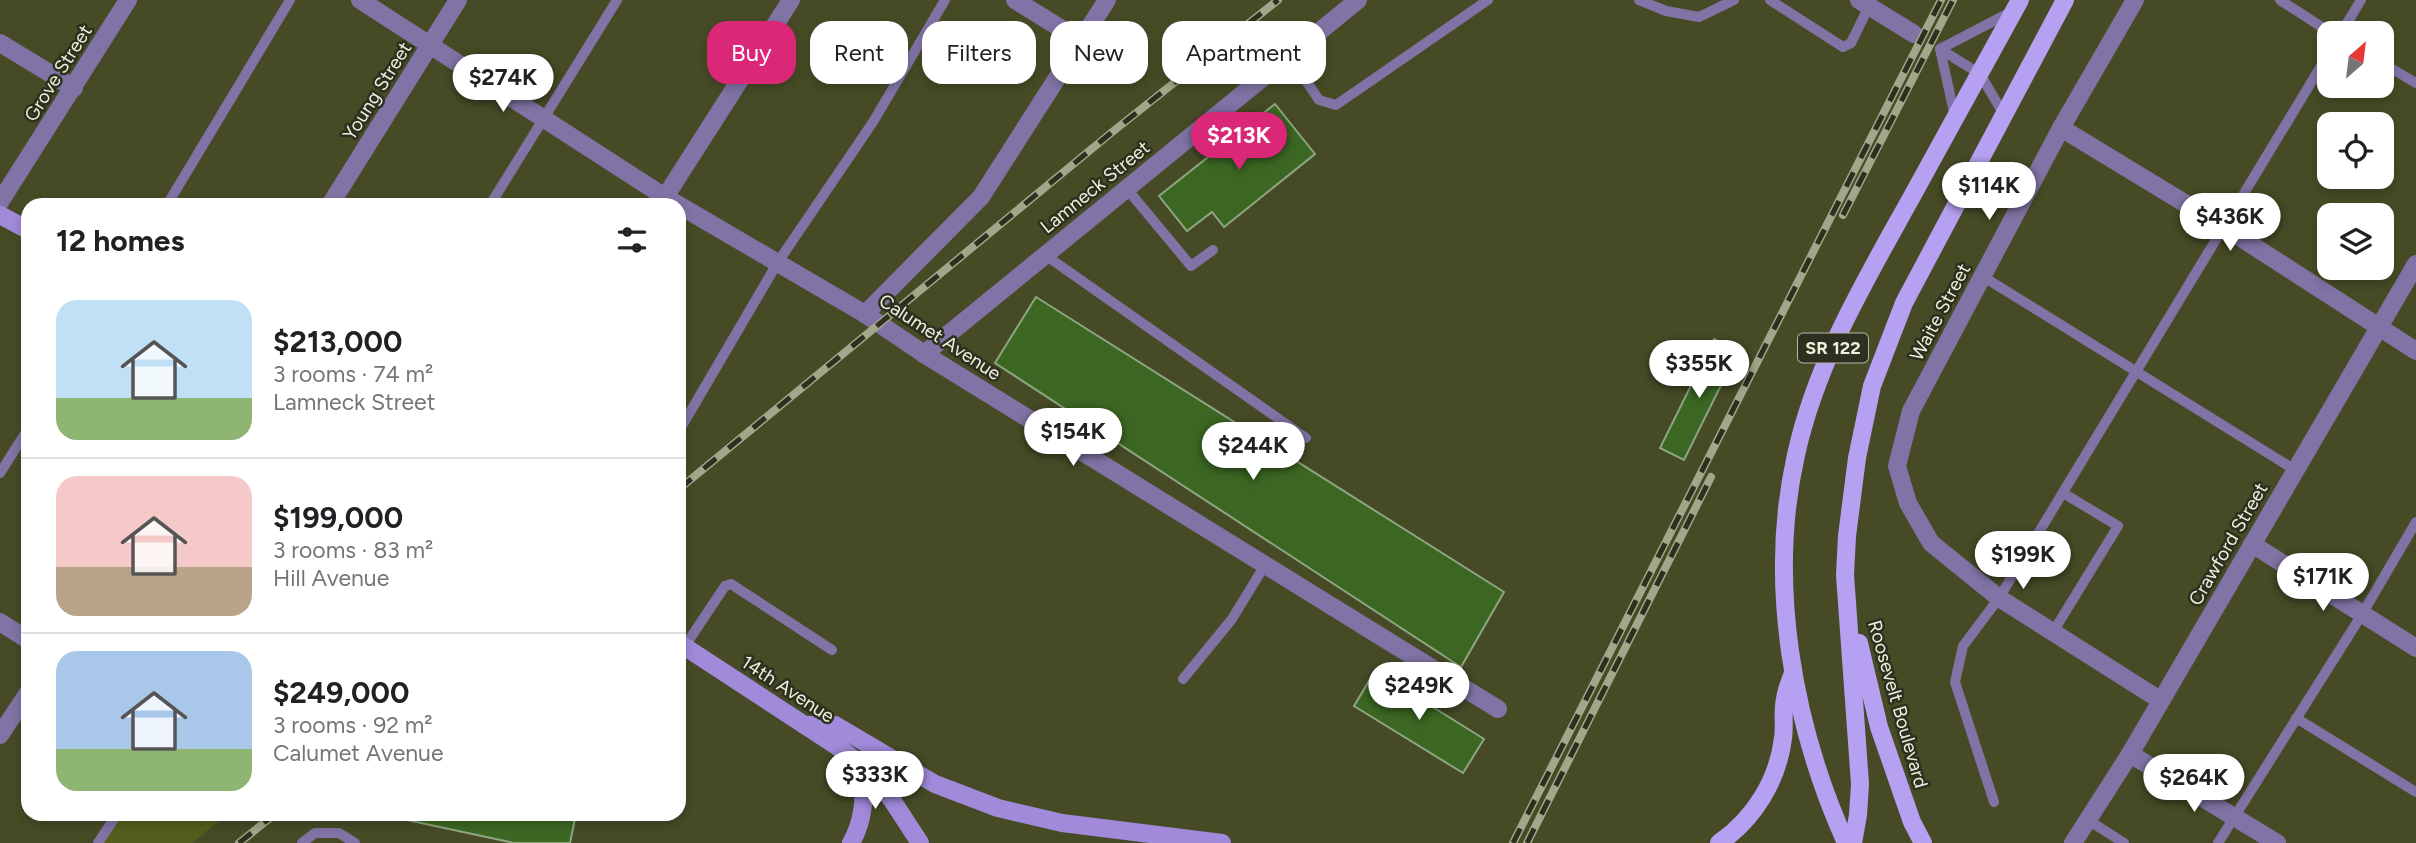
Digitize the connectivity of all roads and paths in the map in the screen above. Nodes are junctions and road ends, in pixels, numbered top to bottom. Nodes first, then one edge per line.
1 (128, 0) edge
2 (290, 0) edge
3 (360, 0) edge
4 (458, 0) edge
5 (617, 0) edge
6 (791, 0) edge
7 (945, 0) edge
8 (1015, 0) edge
9 (1107, 0) edge
10 (1358, 0) edge
11 (1488, 0) edge
12 (1639, 0) edge
13 (1734, 0) edge
14 (1770, 0) edge
15 (2065, 0) edge
16 (2135, 0) edge
17 (2280, 0) edge
18 (2361, 0) edge
19 (1864, 3) edge
20 (2017, 5) edge
21 (1093, 21) edge
22 (2348, 21) edge
23 (1050, 22) edge
24 (2317, 24) edge
25 (1326, 26) edge
26 (1914, 34) dead end
27 (0, 43) edge
28 (432, 44) junction
29 (1940, 49) junction
30 (2394, 70) edge
31 (2317, 73) edge
32 (1980, 74) junction
33 (2416, 83) edge
34 (1053, 84) edge
35 (1255, 84) edge
36 (1307, 84) edge
37 (74, 89) junction
38 (2003, 113) junction
39 (543, 117) junction
40 (1956, 119) junction
41 (2060, 128) junction
42 (1127, 188) junction
43 (171, 198) edge
44 (334, 198) edge
45 (494, 198) edge
46 (659, 198) edge
47 (665, 198) edge
48 (0, 202) edge
49 (686, 213) edge
50 (0, 215) edge
51 (21, 226) edge
52 (2224, 227) junction
53 (1213, 250) dead end
54 (1045, 255) junction
55 (778, 262) junction
56 (2416, 264) edge
57 (1982, 276) junction
58 (865, 314) junction
59 (2379, 327) junction
60 (2416, 351) edge
61 (925, 354) junction
62 (2137, 372) junction
63 (686, 419) edge
64 (1307, 438) dead end
65 (21, 440) edge
66 (2295, 470) junction
67 (0, 473) edge
68 (2063, 493) junction
69 (2416, 522) edge
70 (2252, 544) junction
71 (1265, 565) junction
72 (1999, 598) junction
73 (2361, 615) junction
74 (1850, 616) junction
75 (0, 622) edge
76 (2053, 632) junction
77 (21, 636) edge
78 (686, 640) edge
79 (2416, 648) edge
80 (832, 650) dead end
81 (686, 652) edge
82 (1793, 673) junction
83 (1182, 679) dead end
84 (2160, 700) junction
85 (21, 704) edge
86 (1498, 709) dead end
87 (2296, 718) junction
88 (804, 725) junction
89 (0, 735) edge
90 (2130, 754) junction
91 (864, 768) junction
92 (2416, 792) edge
93 (1994, 802) dead end
94 (2235, 816) junction
95 (2088, 820) junction
96 (112, 821) edge
97 (98, 843) edge
98 (302, 843) edge
99 (355, 843) edge
100 (851, 843) edge
101 (920, 843) edge
102 (1222, 843) edge
103 (1719, 843) edge
104 (1846, 843) edge
105 (1853, 843) edge
106 (1923, 843) edge
107 (2074, 843) edge
108 (2124, 843) edge
109 (2218, 843) edge
110 (2277, 843) edge

1 - 37 street, Grove Street
2 - 43 lane
3 - 28 street, Calumet Avenue
4 - 28 street, Young Street
5 - 39 lane
6 - 47 street
7 - 55 lane
8 - 23 street
9 - 21 street
10 - 25 street, Lamneck Street
11 - 36 lane
12 - 13 lane
14 - 19 lane
15 - 38 main road, SR 122
16 - 41 street, Waite Street
17 - 24 lane
18 - 22 lane
19 - 26 street
20 - 29 lane
20 - 32 main road, SR 122
27 - 37 street
28 - 39 street, Calumet Avenue
28 - 44 street, Young Street
29 - 32 lane
29 - 40 lane
30 - 33 lane
31 - 52 lane
32 - 38 lane
32 - 40 main road, SR 122
34 - 58 street
35 - 42 street, Lamneck Street
37 - 48 street, Grove Street
38 - 74 main road, SR 122
39 - 45 lane
39 - 46 street, Calumet Avenue
40 - 82 main road, SR 122
41 - 52 street
41 - 57 street, Waite Street
42 - 53 lane
42 - 54 street, Lamneck Street
49 - 55 street, Calumet Avenue
50 - 51 main road
52 - 59 street
52 - 62 lane
54 - 61 street, Lamneck Street
54 - 64 lane
55 - 58 street, Calumet Avenue
55 - 63 lane
56 - 59 street, Crawford Street
57 - 62 lane
57 - 72 street, Waite Street
58 - 61 street, Calumet Avenue
59 - 60 street
59 - 66 street, Crawford Street
61 - 71 street, Calumet Avenue
62 - 66 lane
62 - 68 lane
65 - 67 lane
66 - 70 street, Crawford Street
68 - 72 lane
68 - 76 lane
69 - 73 lane
70 - 73 street
70 - 84 street, Crawford Street
71 - 83 lane
71 - 86 street, Calumet Avenue
72 - 76 street
72 - 93 lane
73 - 79 street
73 - 87 lane
74 - 105 main road
74 - 106 main road, Roosevelt Boulevard / SR 122
75 - 77 street
76 - 84 street
78 - 80 lane
81 - 88 main road, 14th Avenue
82 - 103 main road
82 - 104 main road, SR 122
84 - 90 street, Crawford Street
85 - 89 street
87 - 92 lane
87 - 94 lane
88 - 91 main road, 14th Avenue
88 - 102 main road
90 - 94 street
90 - 95 street, Crawford Street
91 - 100 main road
91 - 101 main road, 14th Avenue
94 - 109 lane
94 - 110 street
95 - 107 street, Crawford Street
95 - 108 lane
96 - 97 lane
98 - 99 lane

